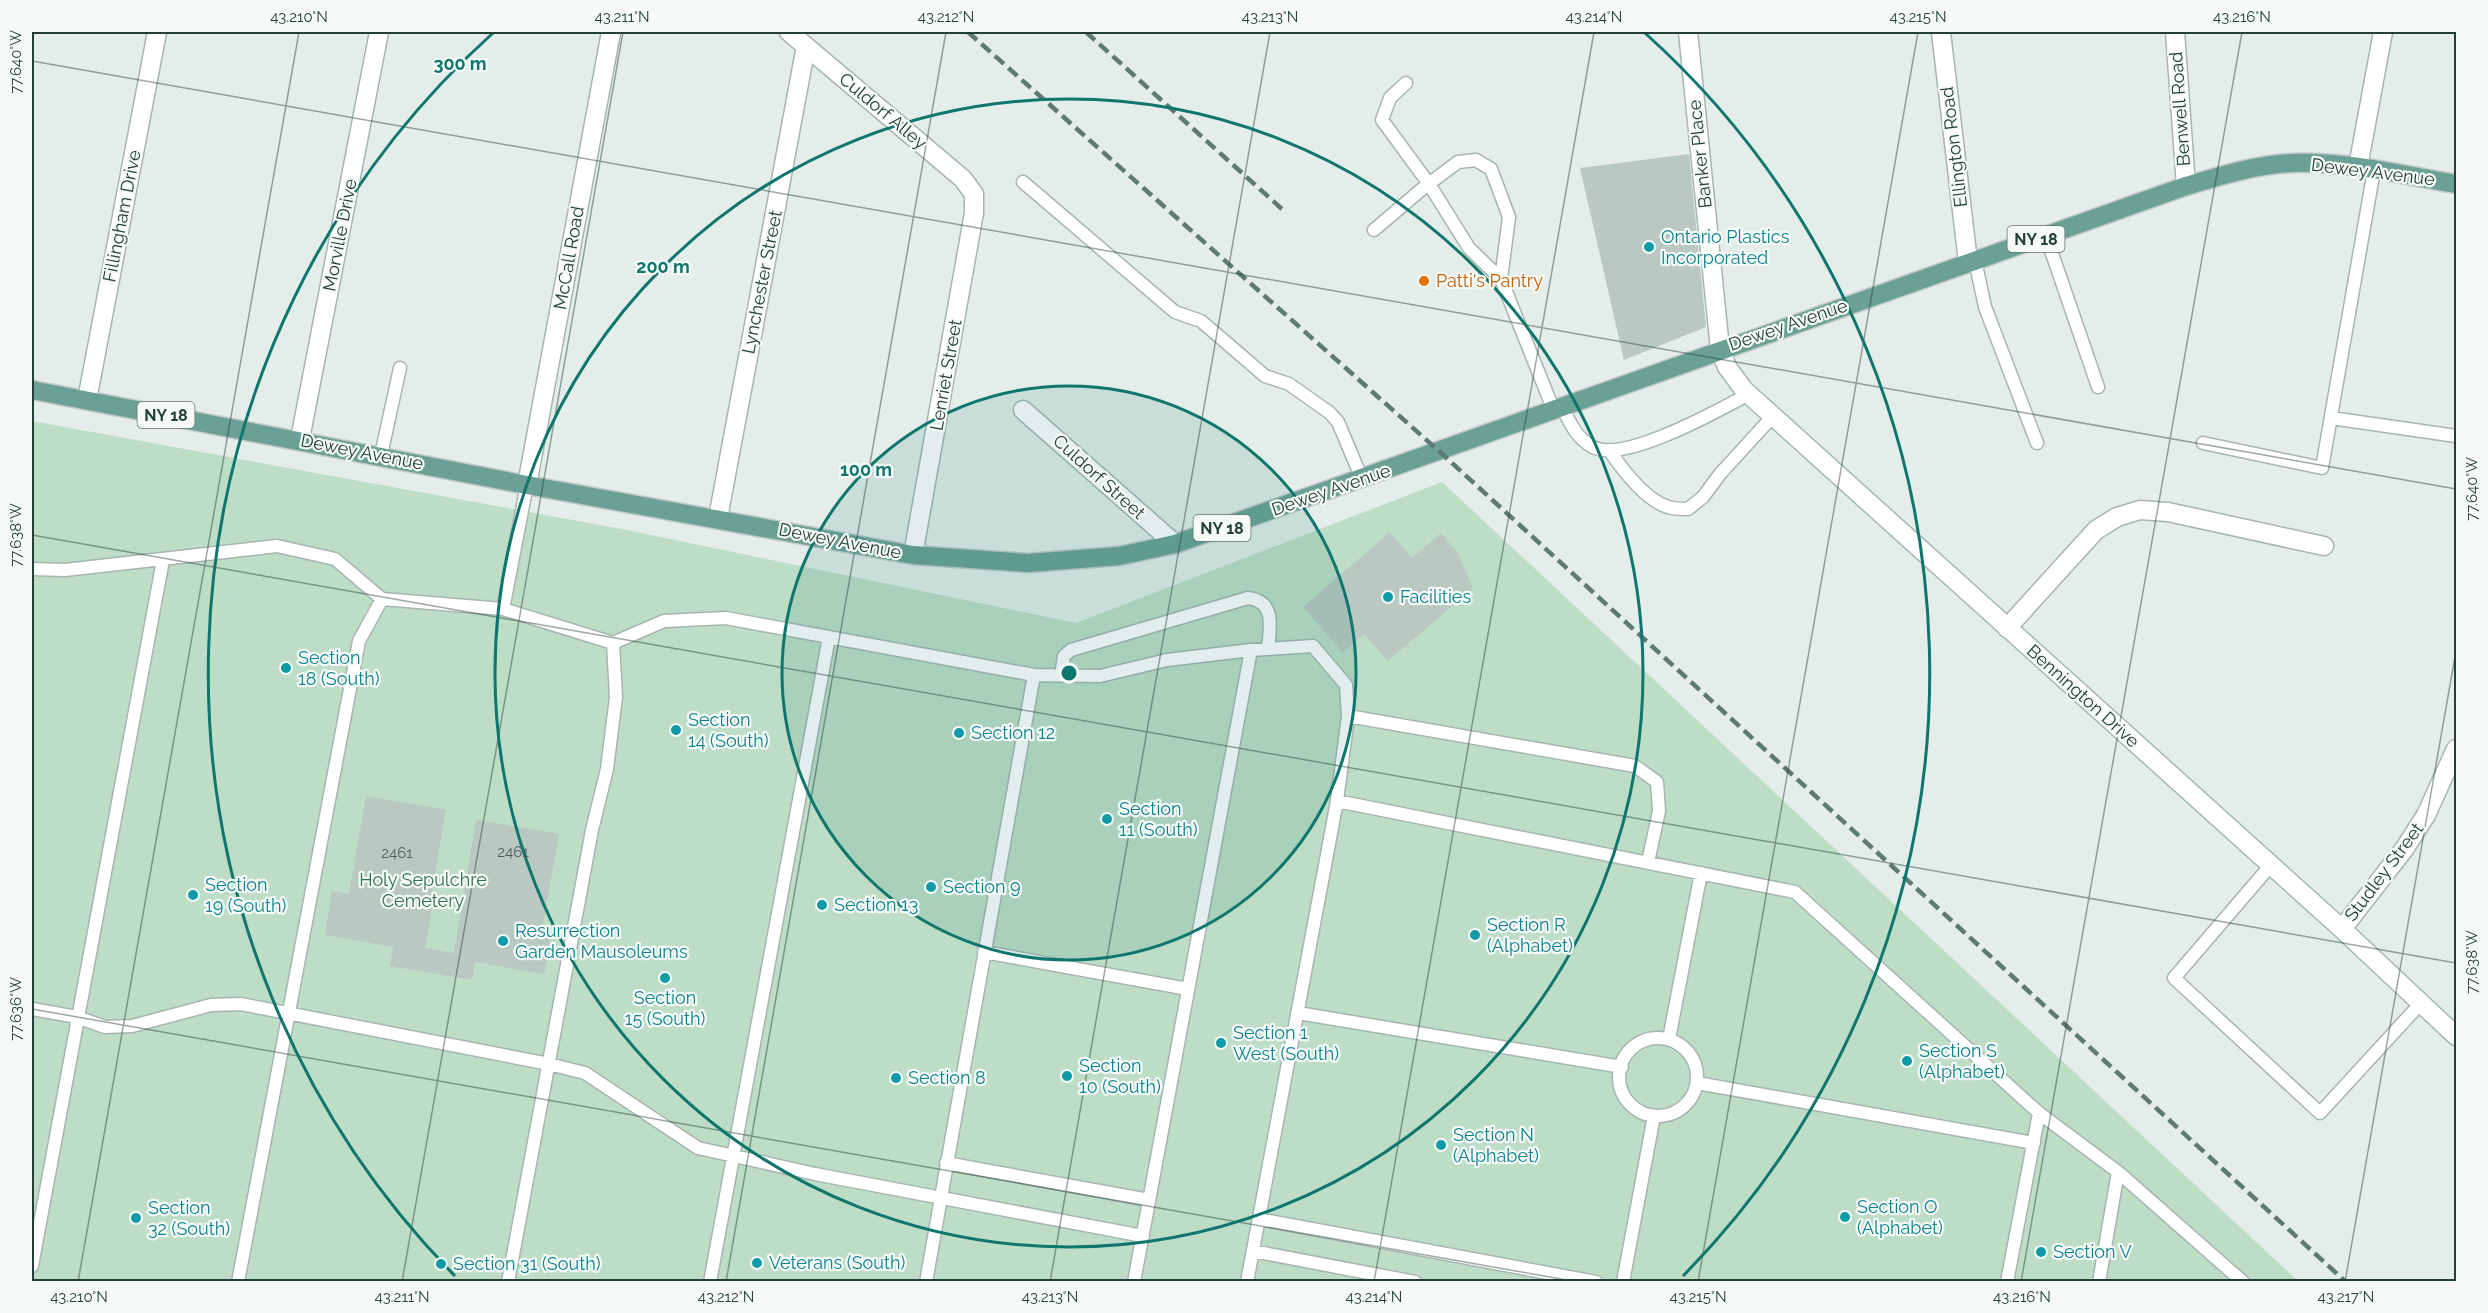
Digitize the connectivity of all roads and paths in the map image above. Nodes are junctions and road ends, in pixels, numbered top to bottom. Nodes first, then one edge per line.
1 (157, 32) edge
2 (379, 32) edge
3 (611, 32) edge
4 (789, 32) edge
5 (1688, 32) edge
6 (1941, 32) edge
7 (2175, 32) edge
8 (2383, 32) edge
9 (806, 46) junction
10 (1406, 83) dead end
11 (2366, 168) junction
12 (1023, 182) dead end
13 (1429, 184) junction
14 (2457, 184) edge
15 (2186, 186) junction
16 (974, 194) joint
17 (1374, 230) dead end
18 (2046, 236) junction
19 (1972, 261) junction
20 (1501, 279) junction
21 (1720, 349) junction
22 (400, 368) dead end
23 (2098, 387) dead end
24 (32, 390) edge
25 (1749, 394) junction
26 (87, 400) junction
27 (1558, 409) junction
28 (1023, 410) dead end
29 (1773, 416) junction
30 (2331, 418) junction
31 (2457, 436) edge
32 (300, 440) junction
33 (2037, 443) dead end
34 (2203, 443) dead end
35 (1609, 450) junction
36 (381, 455) junction
37 (1362, 479) junction
38 (527, 485) junction
39 (718, 518) junction
40 (1175, 544) junction
41 (2324, 546) dead end
42 (913, 555) junction
43 (163, 560) junction
44 (32, 569) edge
45 (382, 599) junction
46 (503, 609) junction
47 (2007, 628) junction
48 (829, 637) junction
49 (613, 643) junction
50 (1268, 649) junction
51 (1251, 650) junction
52 (1034, 675) junction
53 (1061, 676) junction
54 (1348, 716) junction
55 (2457, 749) edge
56 (1337, 801) junction
57 (1648, 862) junction
58 (2271, 865) junction
59 (1701, 873) junction
60 (2342, 929) junction
61 (984, 952) junction
62 (1188, 989) junction
63 (2421, 1003) junction
64 (32, 1009) edge
65 (1298, 1013) junction
66 (286, 1014) junction
67 (77, 1017) junction
68 (2457, 1036) edge
69 (1669, 1040) junction
70 (549, 1064) junction
71 (1622, 1067) junction
72 (1697, 1083) junction
73 (2039, 1113) junction
74 (1654, 1116) junction
75 (2034, 1143) junction
76 (734, 1156) junction
77 (946, 1163) junction
78 (2118, 1172) junction
79 (941, 1196) junction
80 (1149, 1200) junction
81 (1259, 1219) junction
82 (1143, 1236) junction
83 (1253, 1251) junction
84 (32, 1266) edge
85 (237, 1281) edge
86 (508, 1281) edge
87 (710, 1281) edge
88 (926, 1281) edge
89 (1134, 1281) edge
90 (1247, 1281) edge
91 (1415, 1281) edge
92 (1596, 1281) edge
93 (1623, 1281) edge
94 (2007, 1281) edge
95 (2099, 1281) edge
96 (2243, 1281) edge

1 - 26 street, Fillingham Drive
2 - 32 street, Morville Drive
3 - 38 street, McCall Road
4 - 9 street, Culdorf Alley
5 - 21 street, Banker Place
6 - 19 street, Ellington Road
7 - 15 street, Benwell Road
8 - 11 street
9 - 16 street, Culdorf Alley
9 - 39 street, Lynchester Street
10 - 13 lane
11 - 14 main road, Dewey Avenue / NY 18
11 - 15 main road, Dewey Avenue / NY 18
11 - 30 lane
12 - 37 lane
13 - 17 lane
13 - 20 lane
13 - 20 lane
15 - 18 main road, Dewey Avenue / NY 18
16 - 42 street, Lenriet Street
18 - 19 main road, Dewey Avenue / NY 18
18 - 23 lane
19 - 21 main road, Dewey Avenue / NY 18
19 - 33 lane
20 - 27 lane
21 - 25 street, Bennington Drive
21 - 27 main road, Dewey Avenue / NY 18
22 - 36 lane
24 - 26 main road, Dewey Avenue / NY 18
25 - 29 street, Bennington Drive
25 - 35 lane
26 - 32 main road, Dewey Avenue / NY 18
27 - 35 lane
27 - 37 main road, Dewey Avenue / NY 18
28 - 40 street, Culdorf Street
29 - 35 lane
29 - 47 street, Bennington Drive
30 - 31 lane
30 - 34 lane
32 - 36 main road, Dewey Avenue / NY 18
36 - 38 main road, Dewey Avenue / NY 18
37 - 40 main road, Dewey Avenue / NY 18
38 - 39 main road, Dewey Avenue / NY 18
38 - 46 lane
39 - 42 main road, Dewey Avenue / NY 18
40 - 42 main road, Dewey Avenue / NY 18
41 - 47 street
43 - 44 lane
43 - 45 lane
43 - 67 lane
45 - 46 lane
45 - 66 lane
46 - 49 lane
47 - 58 street, Bennington Drive
48 - 49 lane
48 - 52 lane
48 - 76 lane
49 - 70 lane
50 - 51 lane
50 - 53 lane
50 - 54 lane
51 - 53 lane
51 - 62 lane
52 - 53 lane
52 - 61 lane
54 - 56 lane
54 - 57 lane
55 - 60 street, Studley Street
56 - 57 lane
56 - 65 lane
57 - 59 lane
58 - 60 street, Bennington Drive
58 - 63 lane
59 - 69 lane
59 - 73 lane
60 - 63 street, Bennington Drive
61 - 62 lane
61 - 77 lane
62 - 80 lane
63 - 68 street, Bennington Drive
64 - 67 lane
65 - 71 lane
65 - 81 lane
66 - 67 lane
66 - 70 lane
66 - 85 lane
67 - 84 lane
69 - 71 lane
69 - 72 lane
70 - 76 lane
70 - 86 lane
71 - 74 lane
72 - 74 lane
72 - 75 lane
73 - 75 lane
73 - 78 lane
74 - 93 lane
75 - 94 lane
76 - 79 lane
76 - 87 lane
77 - 79 lane
77 - 80 lane
78 - 95 lane
78 - 96 lane
79 - 82 lane
79 - 88 lane
80 - 82 lane
81 - 83 lane
81 - 92 lane
82 - 89 lane
83 - 90 lane
83 - 91 lane

